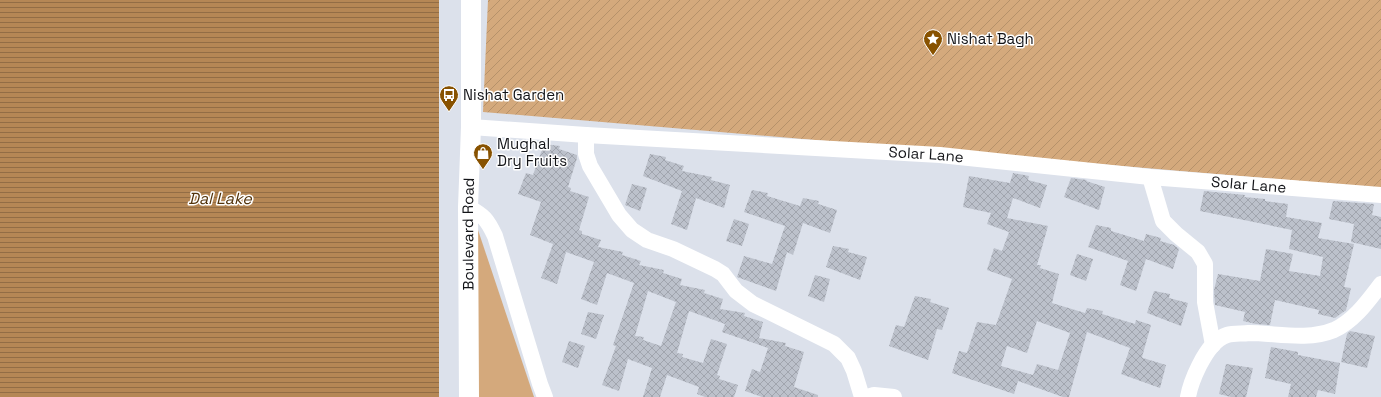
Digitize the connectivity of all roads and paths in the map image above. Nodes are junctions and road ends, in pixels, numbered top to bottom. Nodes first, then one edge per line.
1 (471, 0) edge
2 (470, 127) junction
3 (586, 135) junction
4 (1150, 177) junction
5 (1381, 195) edge
6 (468, 207) junction
7 (1381, 284) edge
8 (1213, 345) junction
9 (1187, 396) edge
10 (469, 397) edge
11 (545, 397) edge
12 (862, 397) edge
13 (866, 397) edge
14 (894, 397) edge

1 - 2 main road, Boulevard Road
2 - 3 street, Solar Lane
2 - 6 main road, Boulevard Road
3 - 4 street, Solar Lane
3 - 12 street
4 - 5 street, Solar Lane
4 - 8 street
6 - 10 main road, Boulevard Road
6 - 11 street
7 - 8 street
8 - 9 street
13 - 14 street

